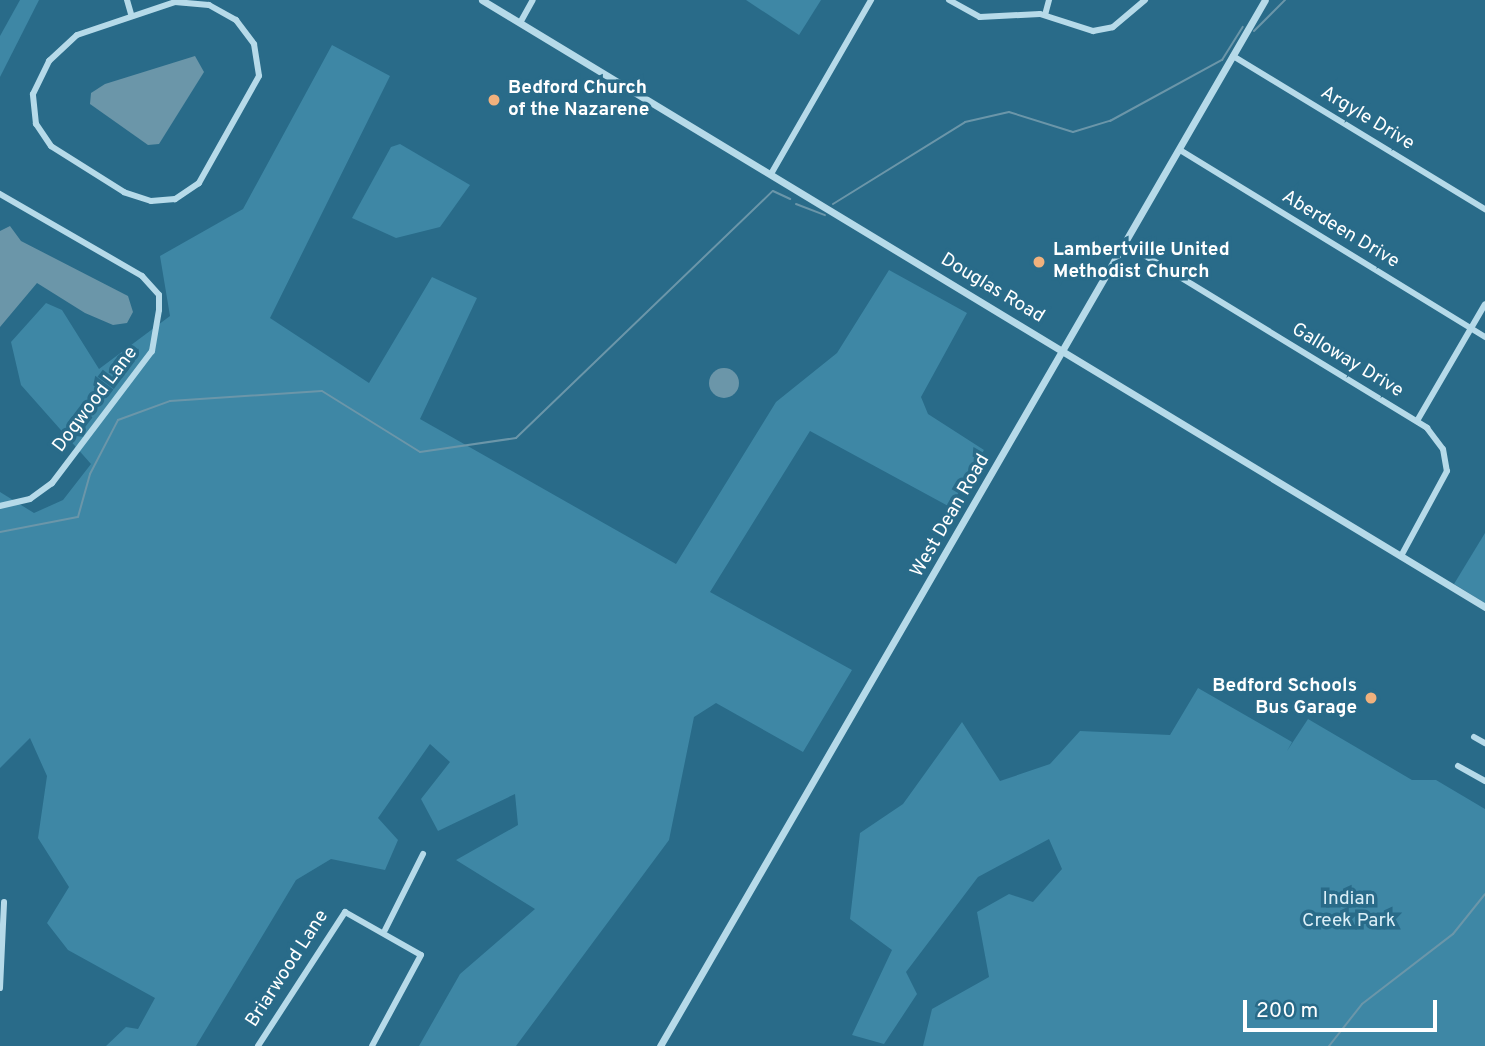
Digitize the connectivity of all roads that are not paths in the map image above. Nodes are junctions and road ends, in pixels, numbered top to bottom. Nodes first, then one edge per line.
1 (127, 0) edge
2 (482, 0) edge
3 (533, 0) edge
4 (870, 0) edge
5 (949, 0) edge
6 (1049, 0) edge
7 (1145, 0) edge
8 (1265, 0) edge
9 (131, 14) junction
10 (1045, 15) junction
11 (520, 23) junction
12 (1233, 56) junction
13 (1180, 150) junction
14 (771, 174) junction
15 (0, 194) edge
16 (1485, 209) edge
17 (1126, 244) junction
18 (1485, 304) edge
19 (1471, 328) junction
20 (1485, 337) edge
21 (1065, 352) junction
22 (1417, 421) junction
23 (0, 506) edge
24 (1401, 556) junction
25 (1485, 607) edge
26 (1474, 737) dead end
27 (1485, 744) edge
28 (1458, 766) dead end
29 (1485, 781) edge
30 (423, 854) dead end
31 (4, 902) dead end
32 (385, 930) junction
33 (0, 988) edge
34 (258, 1046) edge
35 (373, 1046) edge
36 (660, 1046) edge

1 - 9 street
2 - 11 street, Douglas Road
3 - 11 street
4 - 14 street
5 - 10 street
6 - 10 street
7 - 10 street
8 - 12 street, West Dean Road
9 - 9 street
11 - 14 street, Douglas Road
12 - 13 street, West Dean Road
12 - 16 street, Argyle Drive
13 - 17 street, West Dean Road
13 - 19 street, Aberdeen Drive
14 - 21 street, Douglas Road
15 - 23 street, Dogwood Lane
17 - 21 street, West Dean Road
17 - 22 street, Galloway Drive
18 - 19 street
19 - 20 street, Aberdeen Drive
19 - 22 street
21 - 24 street, Douglas Road
21 - 36 street, West Dean Road
22 - 24 street, Galloway Drive
24 - 25 street, Douglas Road
26 - 27 street
28 - 29 street
30 - 32 street
31 - 33 street
32 - 34 street, Briarwood Lane
32 - 35 street, Briarwood Lane

